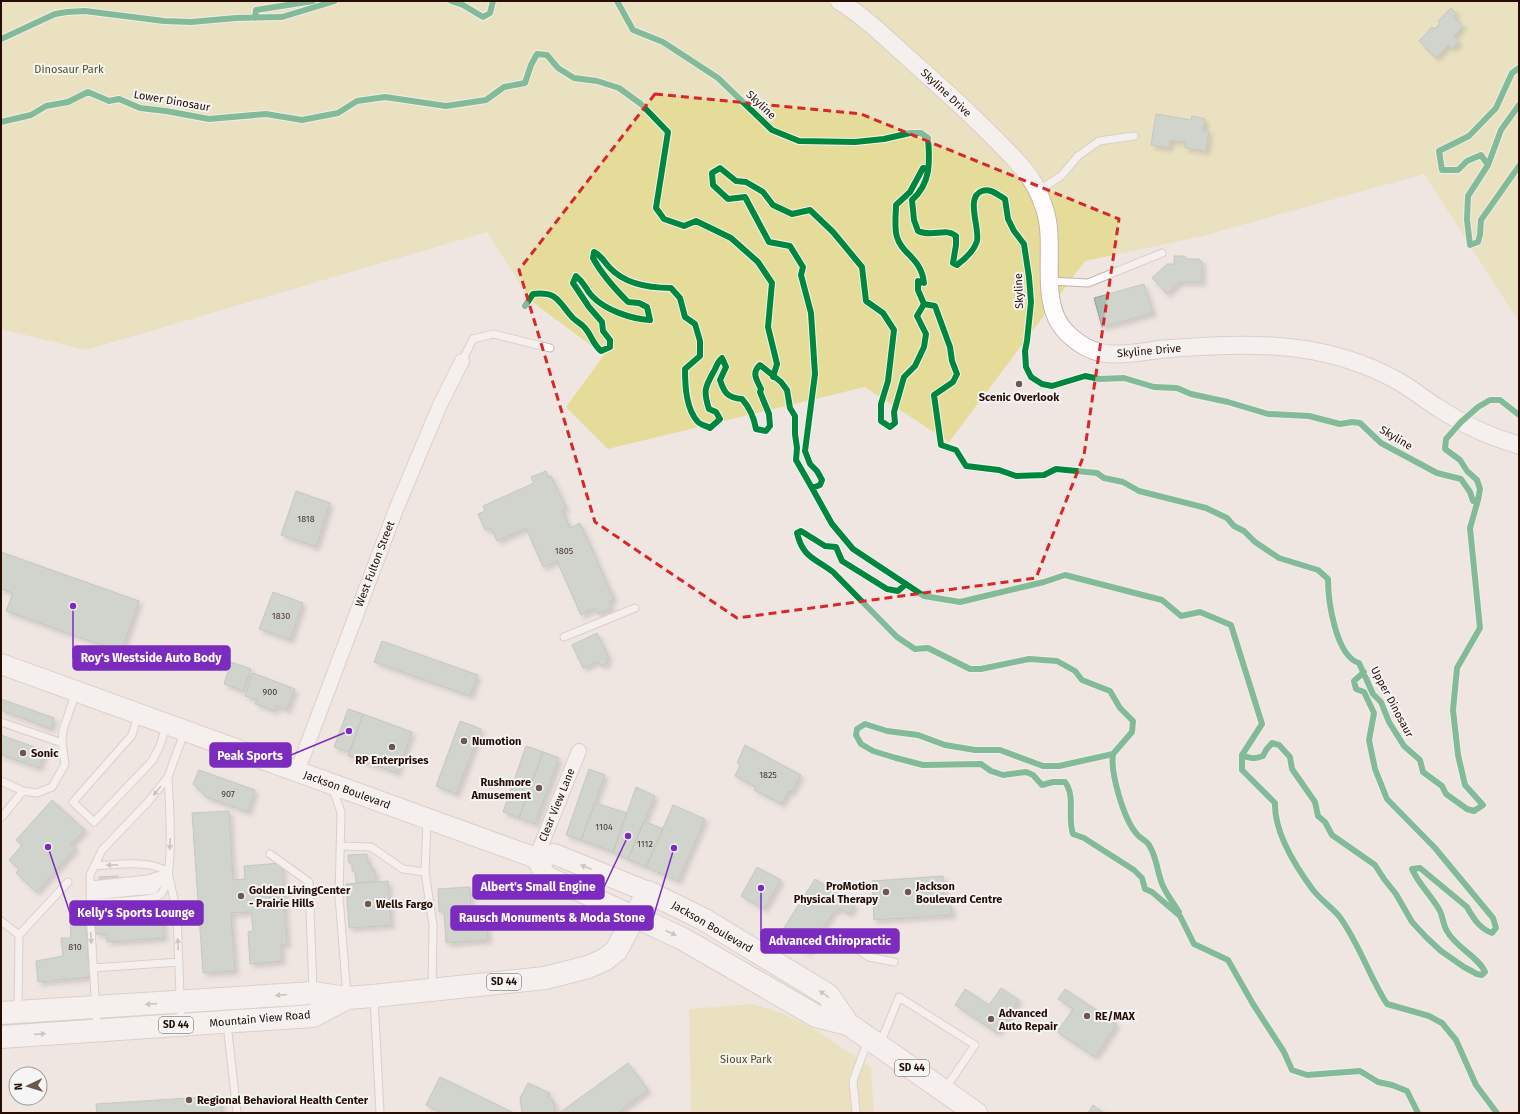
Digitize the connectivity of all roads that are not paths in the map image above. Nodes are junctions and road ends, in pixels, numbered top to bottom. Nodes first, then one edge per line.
1 (839, 1) edge
2 (1134, 136) dead end
3 (1038, 191) junction
4 (1162, 253) dead end
5 (1050, 281) junction
6 (550, 348) dead end
7 (462, 361) joint
8 (1519, 445) edge
9 (635, 608) dead end
10 (564, 637) dead end
11 (1, 664) edge
12 (76, 690) junction
13 (139, 714) junction
14 (1, 722) edge
15 (176, 727) junction
16 (62, 743) junction
17 (579, 752) dead end
18 (296, 772) junction
19 (168, 777) junction
20 (1, 781) edge
21 (331, 785) junction
22 (24, 791) junction
23 (1, 818) edge
24 (427, 819) junction
25 (340, 846) junction
26 (270, 854) dead end
27 (536, 858) junction
28 (94, 866) junction
29 (168, 872) junction
30 (425, 872) junction
31 (68, 882) dead end
32 (648, 892) junction
33 (90, 893) junction
34 (636, 917) junction
35 (1, 921) edge
36 (19, 935) junction
37 (836, 936) dead end
38 (179, 962) junction
39 (894, 962) dead end
40 (93, 968) junction
41 (432, 990) junction
42 (313, 993) junction
43 (373, 996) junction
44 (347, 998) junction
45 (180, 1002) junction
46 (95, 1007) junction
47 (10, 1013) edge
48 (227, 1022) junction
49 (848, 1024) junction
50 (181, 1025) junction
51 (97, 1030) junction
52 (1, 1037) edge
53 (874, 1042) junction
54 (944, 1091) junction
55 (237, 1113) edge
56 (380, 1113) edge
57 (856, 1113) edge
58 (976, 1113) edge

1 - 3 street, Skyline Drive
2 - 3 lane
3 - 5 street, Skyline Drive
4 - 5 lane
5 - 8 street, Skyline Drive
6 - 7 lane
7 - 18 street, West Fulton Street
9 - 10 lane
11 - 12 main road, Jackson Boulevard
12 - 13 main road, Jackson Boulevard
12 - 16 lane
13 - 15 main road, Jackson Boulevard
13 - 15 lane
14 - 16 lane
15 - 18 main road, Jackson Boulevard
15 - 19 lane
16 - 22 lane
17 - 27 street, Clear View Lane
18 - 21 main road, Jackson Boulevard
19 -> 28 lane
19 -> 29 lane
20 - 22 lane
21 - 24 main road, Jackson Boulevard
21 - 25 lane
22 - 23 lane
24 - 27 main road, Jackson Boulevard
24 - 30 lane
25 - 30 lane
25 - 44 lane
26 - 42 lane
32 -> 27 main road, Jackson Boulevard
27 - 34 main road, Jackson Boulevard
29 -> 28 lane
28 - 33 lane
29 - 33 lane
29 - 33 lane
38 -> 29 lane
30 - 41 lane
31 - 36 lane
32 - 34 main road, Mountain View Road / SD 44
49 -> 32 main road, Jackson Boulevard / SD 44
33 -> 40 lane
34 - 41 main road, Mountain View Road / SD 44
34 -> 49 main road, Jackson Boulevard / SD 44
35 - 36 lane
36 - 47 lane
37 - 39 lane
38 - 40 lane
38 - 45 lane
40 - 46 lane
41 - 43 main road, Mountain View Road / SD 44
42 - 44 main road, Mountain View Road / SD 44
42 -> 45 main road, Mountain View Road / SD 44
43 - 44 main road, Mountain View Road / SD 44
43 - 56 lane
44 - 48 main road, Mountain View Road / SD 44
45 -> 46 main road, Mountain View Road / SD 44
45 - 50 lane
46 - 47 main road, Mountain View Road / SD 44
46 - 51 lane
48 - 50 main road, Mountain View Road / SD 44
48 - 55 lane
49 - 53 main road, Jackson Boulevard / SD 44
50 - 51 main road, Mountain View Road / SD 44
52 -> 51 main road, Mountain View Road / SD 44
53 - 54 main road, Jackson Boulevard / SD 44
53 - 54 lane
53 - 57 lane
54 - 58 main road, Jackson Boulevard / SD 44

